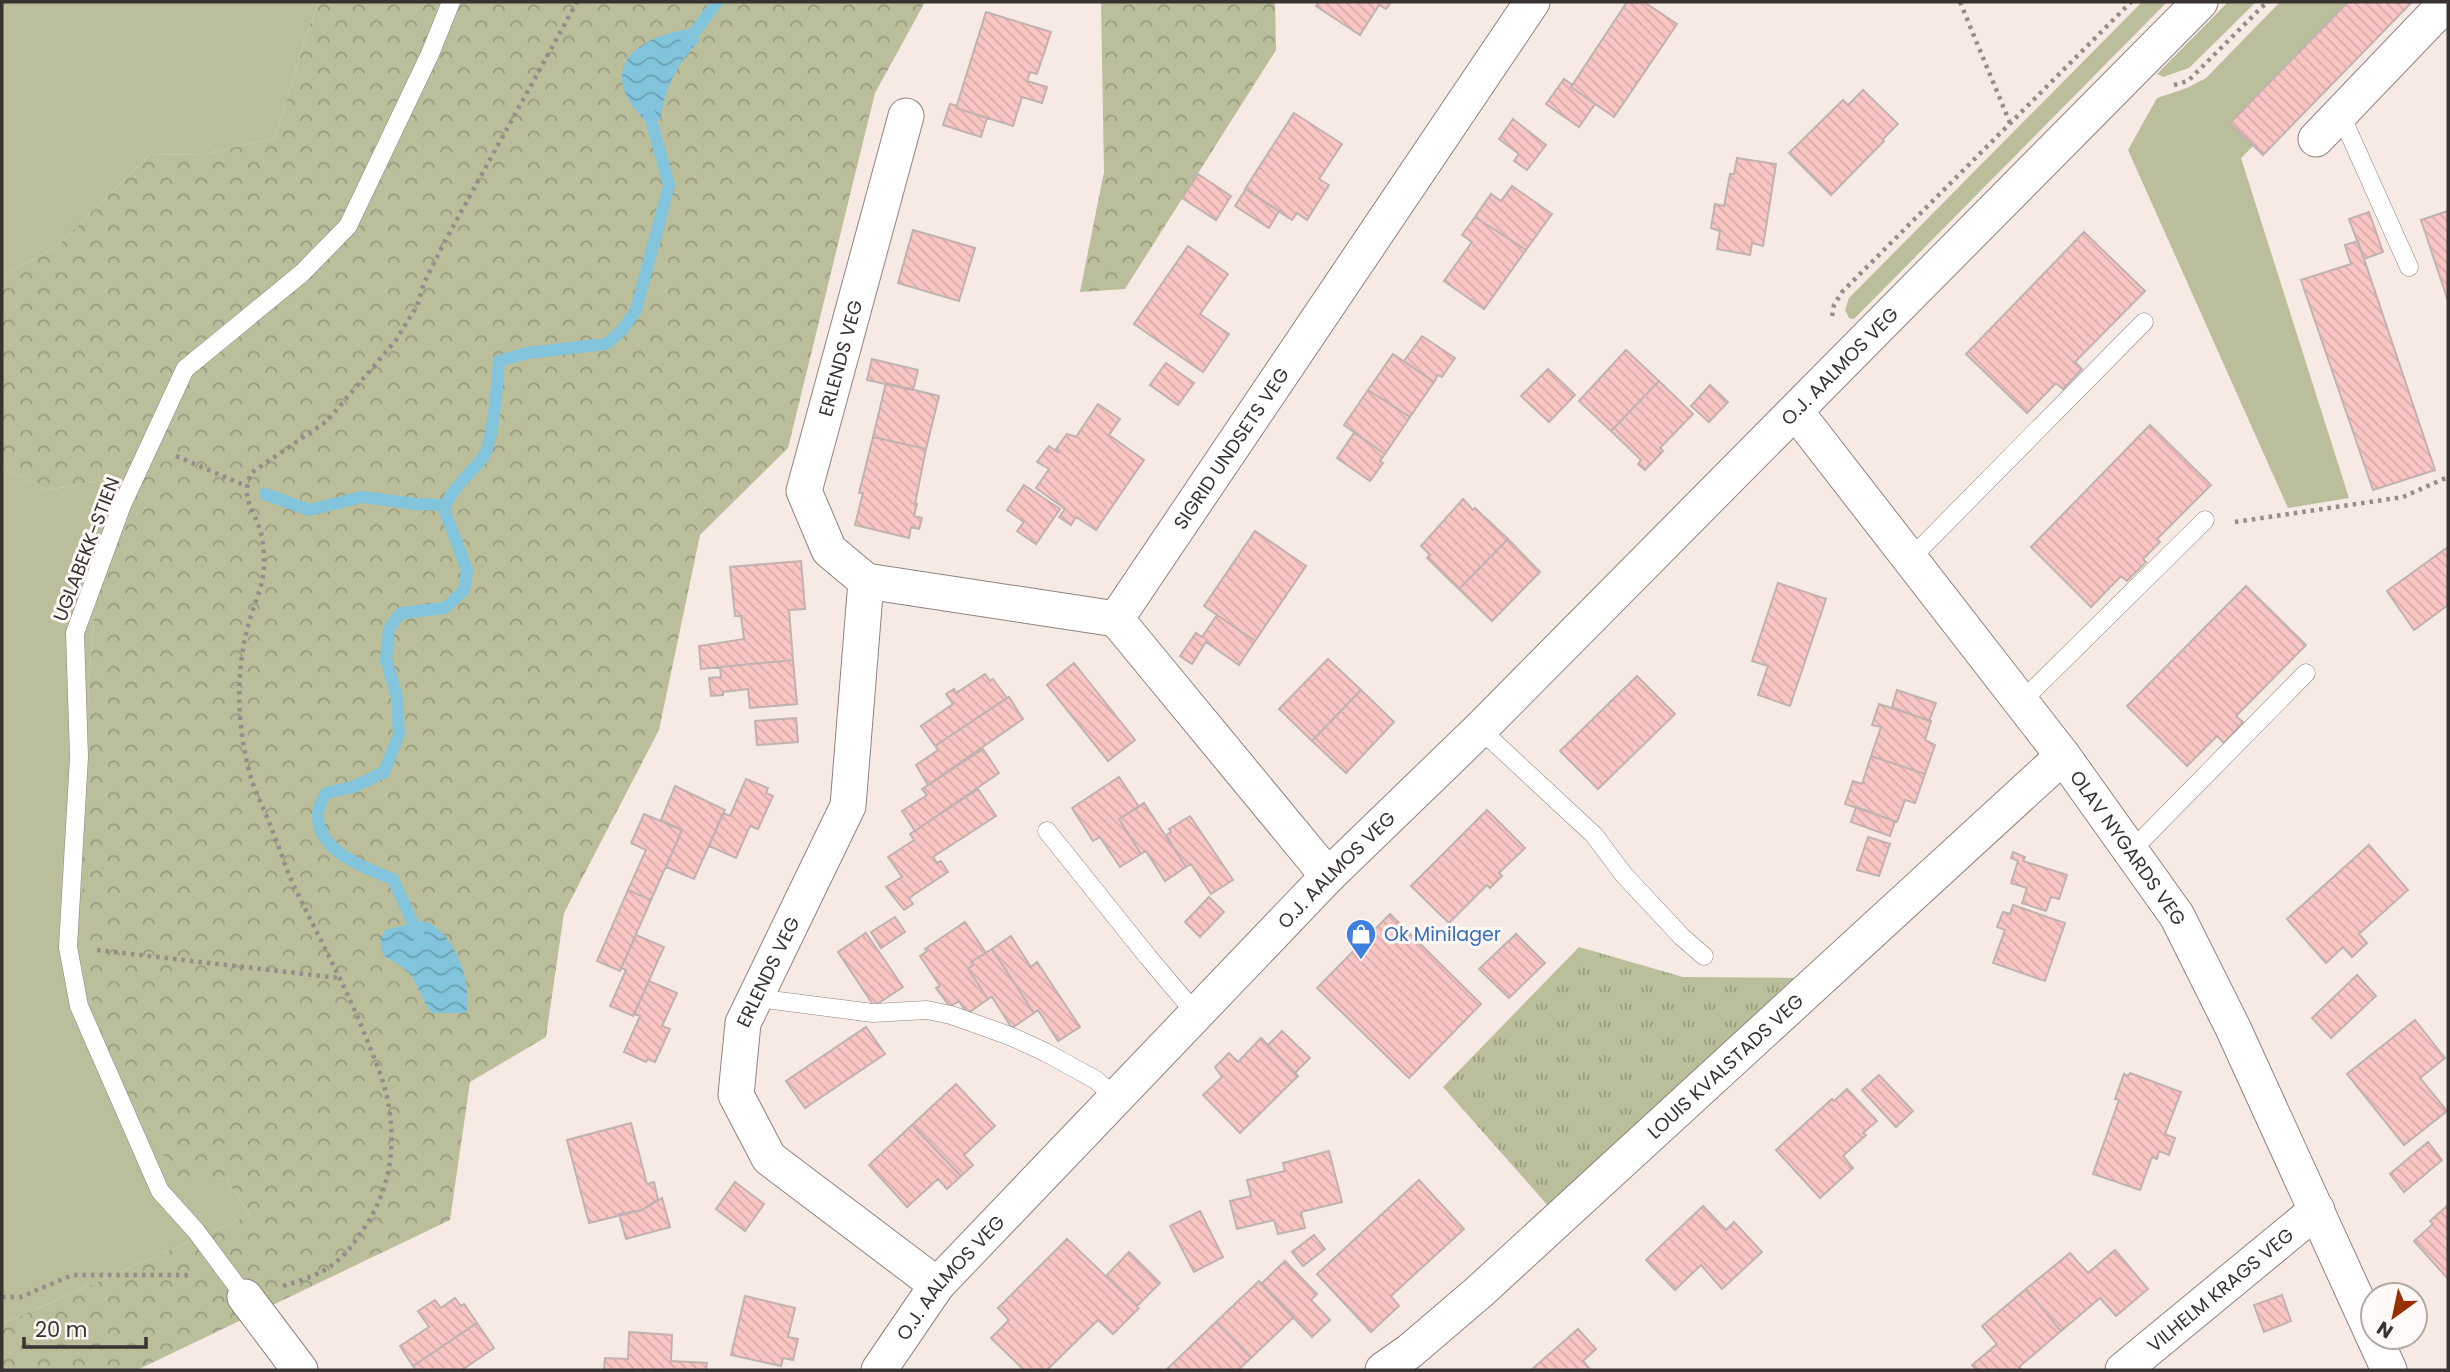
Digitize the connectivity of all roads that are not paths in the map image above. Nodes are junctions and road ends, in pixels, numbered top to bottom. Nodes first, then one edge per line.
1 (451, 2) edge
2 (1532, 2) edge
3 (2200, 2) edge
4 (2447, 2) edge
5 (2340, 113) junction
6 (906, 116) dead end
7 (2316, 139) dead end
8 (2409, 267) dead end
9 (2144, 322) dead end
10 (1796, 412) junction
11 (2205, 520) road end
12 (1910, 559) junction
13 (866, 581) junction
14 (1116, 618) junction
15 (2306, 673) dead end
16 (2021, 702) junction
17 (1480, 729) junction
18 (2063, 755) junction
19 (1047, 831) dead end
20 (2131, 850) junction
21 (1328, 876) junction
22 (1704, 956) dead end
23 (756, 998) junction
24 (1197, 1015) junction
25 (1116, 1098) junction
26 (2318, 1210) junction
27 (937, 1285) junction
28 (245, 1297) joint
29 (2359, 1304) edge
30 (2380, 1351) edge
31 (890, 1367) edge
32 (300, 1370) edge
33 (1383, 1370) edge
34 (2123, 1370) edge
35 (2389, 1370) edge

1 - 28 lane, UGLABEKK-STIEN
2 - 14 street, SIGRID UNDSETS VEG
3 - 10 street, O.J. AALMOS VEG
4 - 5 street
5 - 7 street
5 - 8 lane
6 - 13 street, ERLENDS VEG
9 - 12 lane
10 - 12 street, OLAV NYGARDS VEG
10 - 17 street, O.J. AALMOS VEG
11 - 16 lane
12 - 16 street, OLAV NYGARDS VEG
13 - 14 street
13 - 23 street, ERLENDS VEG
14 - 21 street
15 - 20 lane
16 - 18 street, OLAV NYGARDS VEG
17 - 21 street, O.J. AALMOS VEG
17 - 22 lane
18 - 20 street, OLAV NYGARDS VEG
18 - 33 street, LOUIS KVALSTADS VEG
19 - 24 lane
20 - 26 street, OLAV NYGARDS VEG
21 - 24 street, O.J. AALMOS VEG
23 - 25 lane
23 - 27 street, ERLENDS VEG
24 - 25 street, O.J. AALMOS VEG
25 - 27 street, O.J. AALMOS VEG
26 - 29 street, OLAV NYGARDS VEG
26 - 34 street, VILHELM KRAGS VEG
27 - 31 street, O.J. AALMOS VEG
28 - 32 street
30 - 35 street, OLAV NYGARDS VEG

